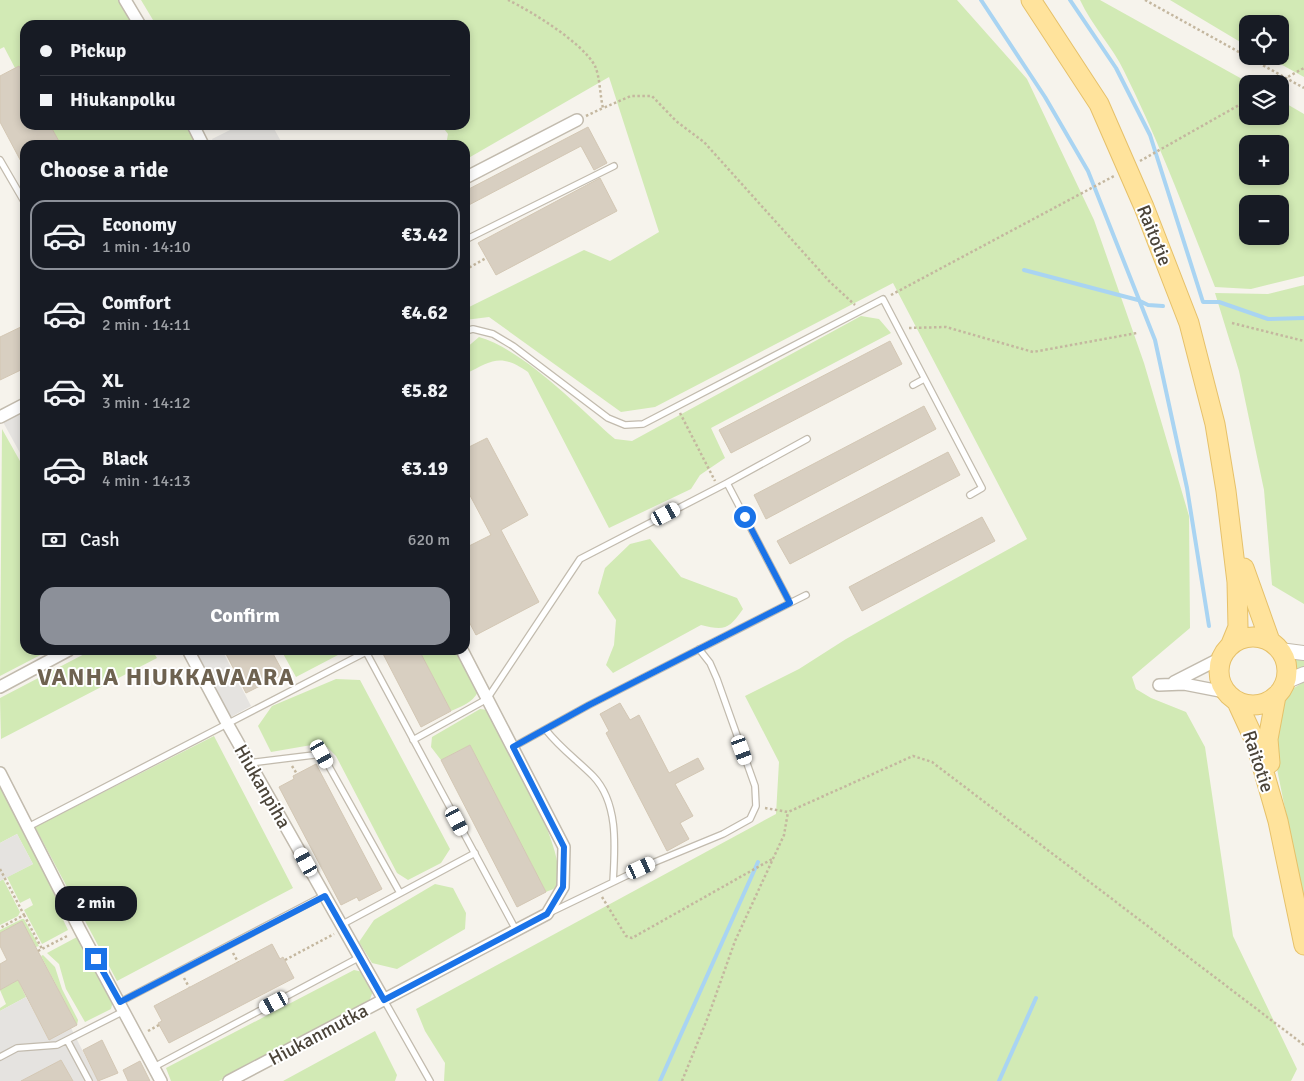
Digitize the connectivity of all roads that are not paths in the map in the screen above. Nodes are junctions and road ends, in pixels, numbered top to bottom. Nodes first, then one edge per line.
1 (125, 0) edge
2 (1032, 0) edge
3 (137, 20) edge
4 (581, 118) road end
5 (0, 160) edge
6 (614, 166) dead end
7 (470, 175) edge
8 (20, 194) edge
9 (470, 238) edge
10 (470, 330) edge
11 (924, 379) junction
12 (913, 385) dead end
13 (20, 407) edge
14 (0, 417) edge
15 (807, 439) dead end
16 (727, 482) junction
17 (1226, 491) junction
18 (970, 495) dead end
19 (806, 595) dead end
20 (790, 603) junction
21 (1275, 646) junction
22 (698, 649) junction
23 (1226, 651) junction
24 (1304, 654) edge
25 (60, 655) edge
26 (191, 655) edge
27 (357, 655) edge
28 (367, 655) edge
29 (465, 655) edge
30 (1304, 674) edge
31 (0, 688) edge
32 (1281, 689) junction
33 (1231, 697) junction
34 (488, 699) junction
35 (228, 724) junction
36 (546, 730) junction
37 (413, 740) junction
38 (513, 747) junction
39 (250, 763) junction
40 (0, 773) edge
41 (1278, 821) junction
42 (28, 827) junction
43 (475, 853) junction
44 (613, 882) junction
45 (400, 893) junction
46 (325, 896) junction
47 (547, 914) junction
48 (343, 927) junction
49 (516, 930) junction
50 (1304, 945) edge
51 (360, 957) junction
52 (384, 1000) junction
53 (122, 1006) junction
54 (68, 1040) junction
55 (0, 1057) edge
56 (154, 1067) junction
57 (89, 1081) edge
58 (161, 1081) edge
59 (228, 1081) edge
60 (430, 1081) edge

1 - 3 street
2 - 17 main road, Raitotie
4 - 7 street
5 - 8 lane
6 - 9 lane
10 - 11 lane
11 - 12 lane
11 - 18 lane
13 - 14 street
15 - 16 lane
16 - 20 lane
16 - 34 lane
17 - 21 main road, Raitotie
17 - 23 main road, Raitotie
19 - 20 lane
20 - 22 lane
21 - 23 main road
21 - 24 street
21 - 32 main road
22 - 36 lane
22 - 44 lane
23 - 33 main road
23 - 33 street
25 - 31 street
26 - 35 street, Hiukanpiha
27 - 35 lane
28 - 37 lane
29 - 34 street
30 - 32 street
32 - 33 main road
32 - 41 main road, Raitotie
33 - 41 main road, Raitotie
34 - 37 lane
34 - 38 street
35 - 39 street, Hiukanpiha
35 - 42 lane
36 - 38 lane
36 - 44 lane
37 - 43 lane
38 - 47 street
39 - 45 lane
39 - 46 street, Hiukanpiha
40 - 42 street
41 - 50 main road, Raitotie
42 - 53 street
43 - 45 lane
43 - 49 lane
44 - 47 lane
45 - 48 lane
46 - 48 street, Hiukanpiha
46 - 53 lane
47 - 49 street, Hiukanmutka
48 - 51 street, Hiukanpiha
49 - 52 street, Hiukanmutka
51 - 52 street, Hiukanpiha
51 - 56 lane
52 - 59 street, Hiukanmutka
52 - 60 lane
53 - 54 lane
53 - 56 street
54 - 55 lane
54 - 57 lane
56 - 58 street

